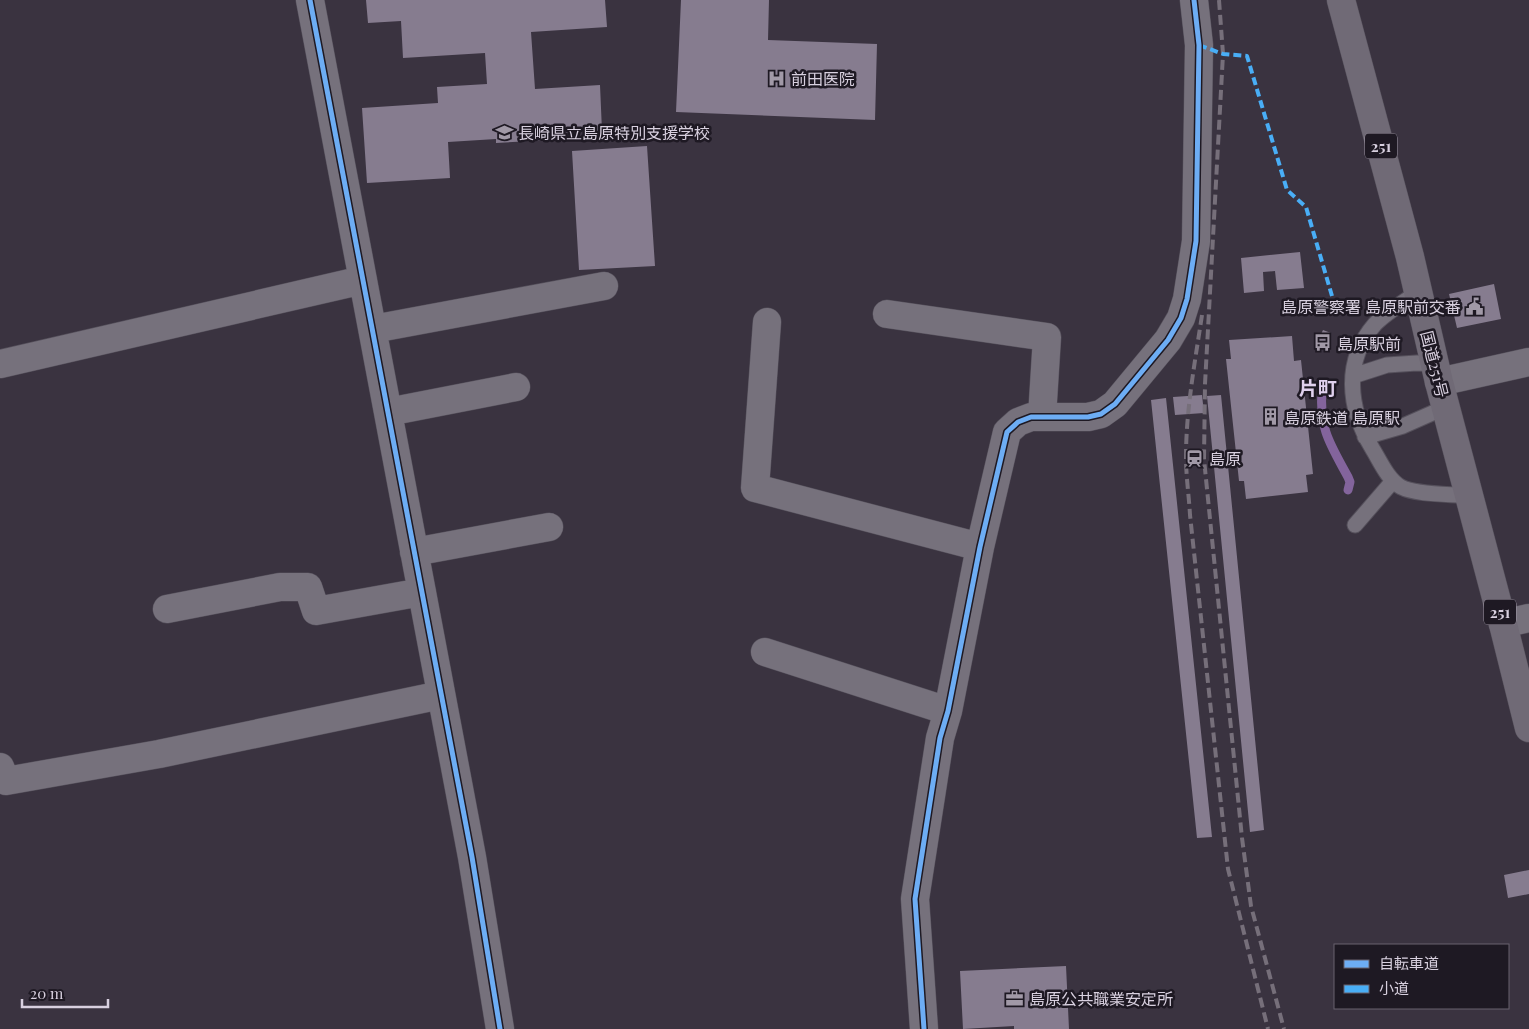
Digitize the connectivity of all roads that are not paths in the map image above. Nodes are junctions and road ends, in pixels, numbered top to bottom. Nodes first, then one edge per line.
1 (310, 0) edge
2 (1194, 0) edge
3 (1341, 0) edge
4 (363, 280) junction
5 (604, 286) dead end
6 (1418, 292) junction
7 (887, 314) dead end
8 (766, 322) dead end
9 (373, 329) junction
10 (1529, 362) edge
11 (0, 364) edge
12 (1353, 376) junction
13 (1440, 385) junction
14 (516, 387) dead end
15 (388, 412) junction
16 (1042, 417) junction
17 (1366, 437) junction
18 (1393, 481) junction
19 (1469, 496) junction
20 (1355, 524) dead end
21 (549, 527) dead end
22 (980, 547) junction
23 (414, 552) junction
24 (422, 592) junction
25 (167, 609) dead end
26 (1516, 621) edge
27 (765, 652) dead end
28 (441, 695) junction
29 (948, 712) junction
30 (1529, 728) edge
31 (0, 768) edge
32 (500, 1029) edge
33 (924, 1029) edge

1 - 4 street
2 - 16 street
3 - 6 highway, 国道251号 / 251
4 - 9 street
4 - 11 street
5 - 9 street
6 - 12 lane
6 - 13 highway, 国道251号 / 251
7 - 16 street
8 - 22 street
9 - 15 street
10 - 13 street
12 - 13 lane
12 - 17 lane
13 - 17 lane
13 - 19 highway, 国道251号 / 251
14 - 15 street
15 - 23 street
16 - 22 street
17 - 18 lane
18 - 19 lane
18 - 20 lane
19 - 26 highway, 国道251号 / 251
21 - 23 street
22 - 29 street
23 - 24 street
24 - 25 street
24 - 28 street
26 - 30 highway, 国道251号 / 251
27 - 29 street
28 - 31 street
28 - 32 street
29 - 33 street

